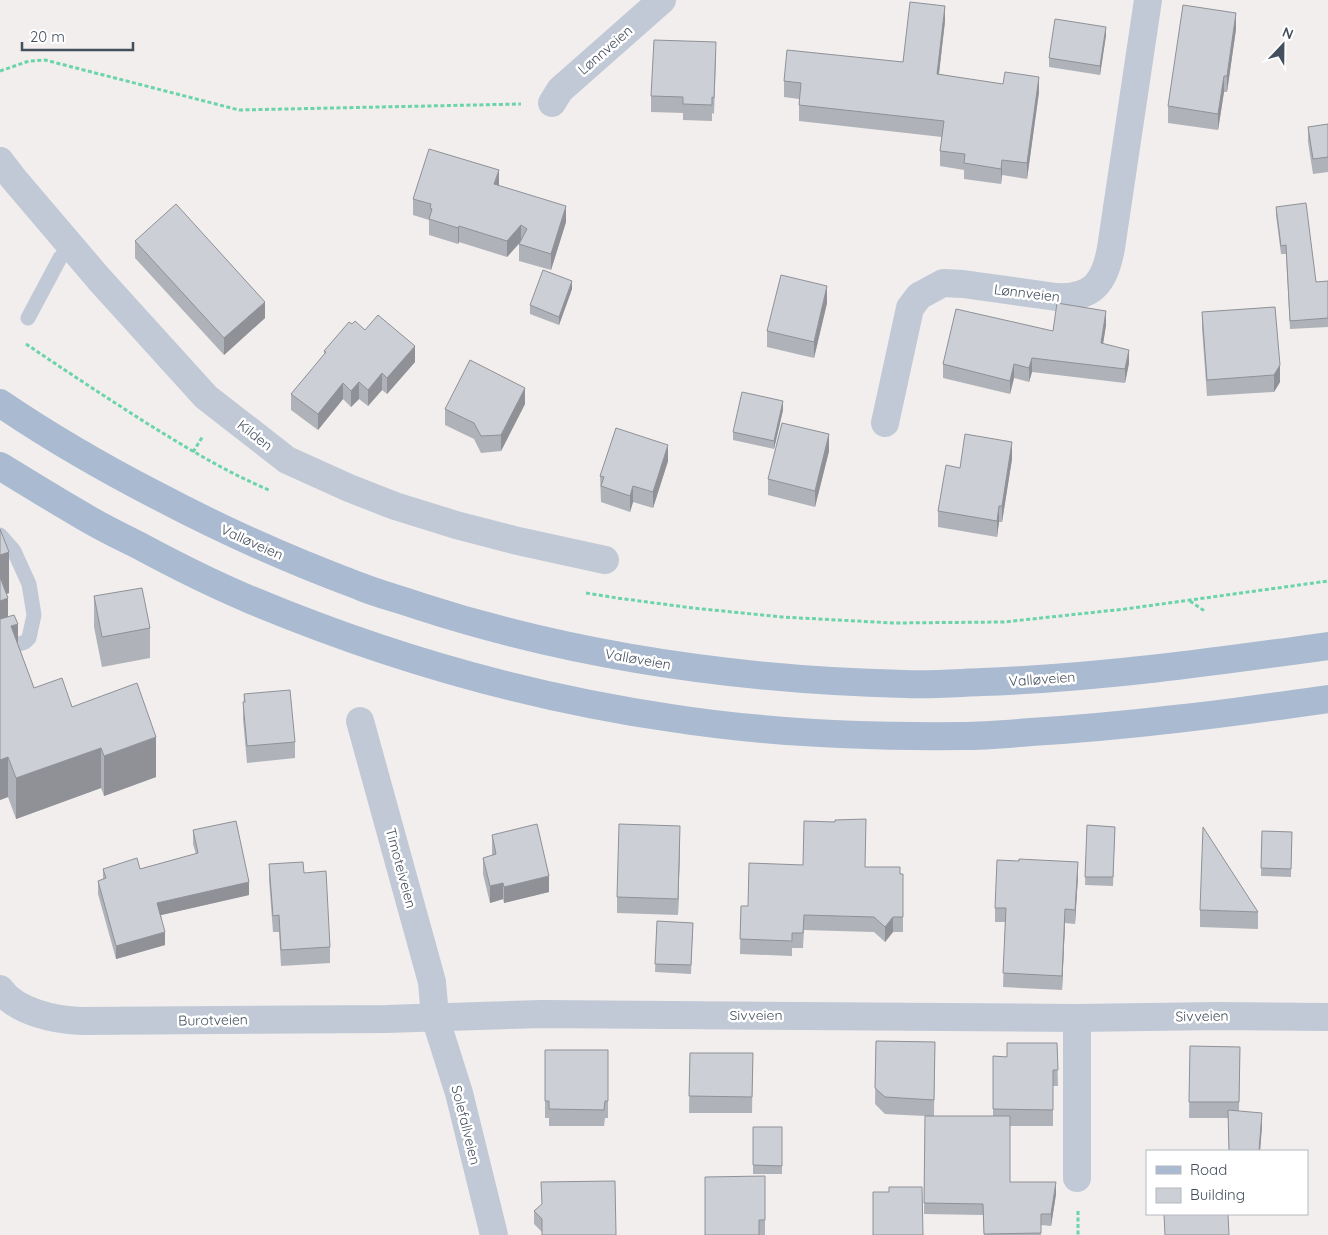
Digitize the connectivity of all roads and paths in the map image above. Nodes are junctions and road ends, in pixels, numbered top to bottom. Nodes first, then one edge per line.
1 (662, 0) edge
2 (1148, 0) edge
3 (0, 72) edge
4 (552, 104) joint
5 (0, 161) edge
6 (72, 248) junction
7 (28, 318) dead end
8 (24, 344) dead end
9 (0, 403) edge
10 (885, 423) dead end
11 (0, 466) edge
12 (276, 493) dead end
13 (0, 535) edge
14 (605, 560) dead end
15 (1328, 581) edge
16 (583, 592) dead end
17 (1189, 600) junction
18 (1206, 612) dead end
19 (1328, 646) edge
20 (0, 651) edge
21 (1328, 699) edge
22 (360, 721) dead end
23 (3, 1000) edge
24 (435, 1016) junction
25 (1328, 1017) edge
26 (1077, 1018) junction
27 (1077, 1178) dead end
28 (494, 1235) edge

1 - 4 street, Lønnveien
2 - 10 street, Lønnveien
3 - 4 path
5 - 6 street, Kilden
6 - 7 lane
6 - 14 street, Kilden
8 - 12 path
9 - 19 main road, Valløveien
11 - 21 main road
13 - 20 lane
15 - 17 path
16 - 17 path
17 - 18 path
22 - 24 street, Timoteiveien
23 - 24 street, Burotveien
24 - 26 street, Sivveien
24 - 28 street, Solefallveien
25 - 26 street, Sivveien
26 - 27 street

